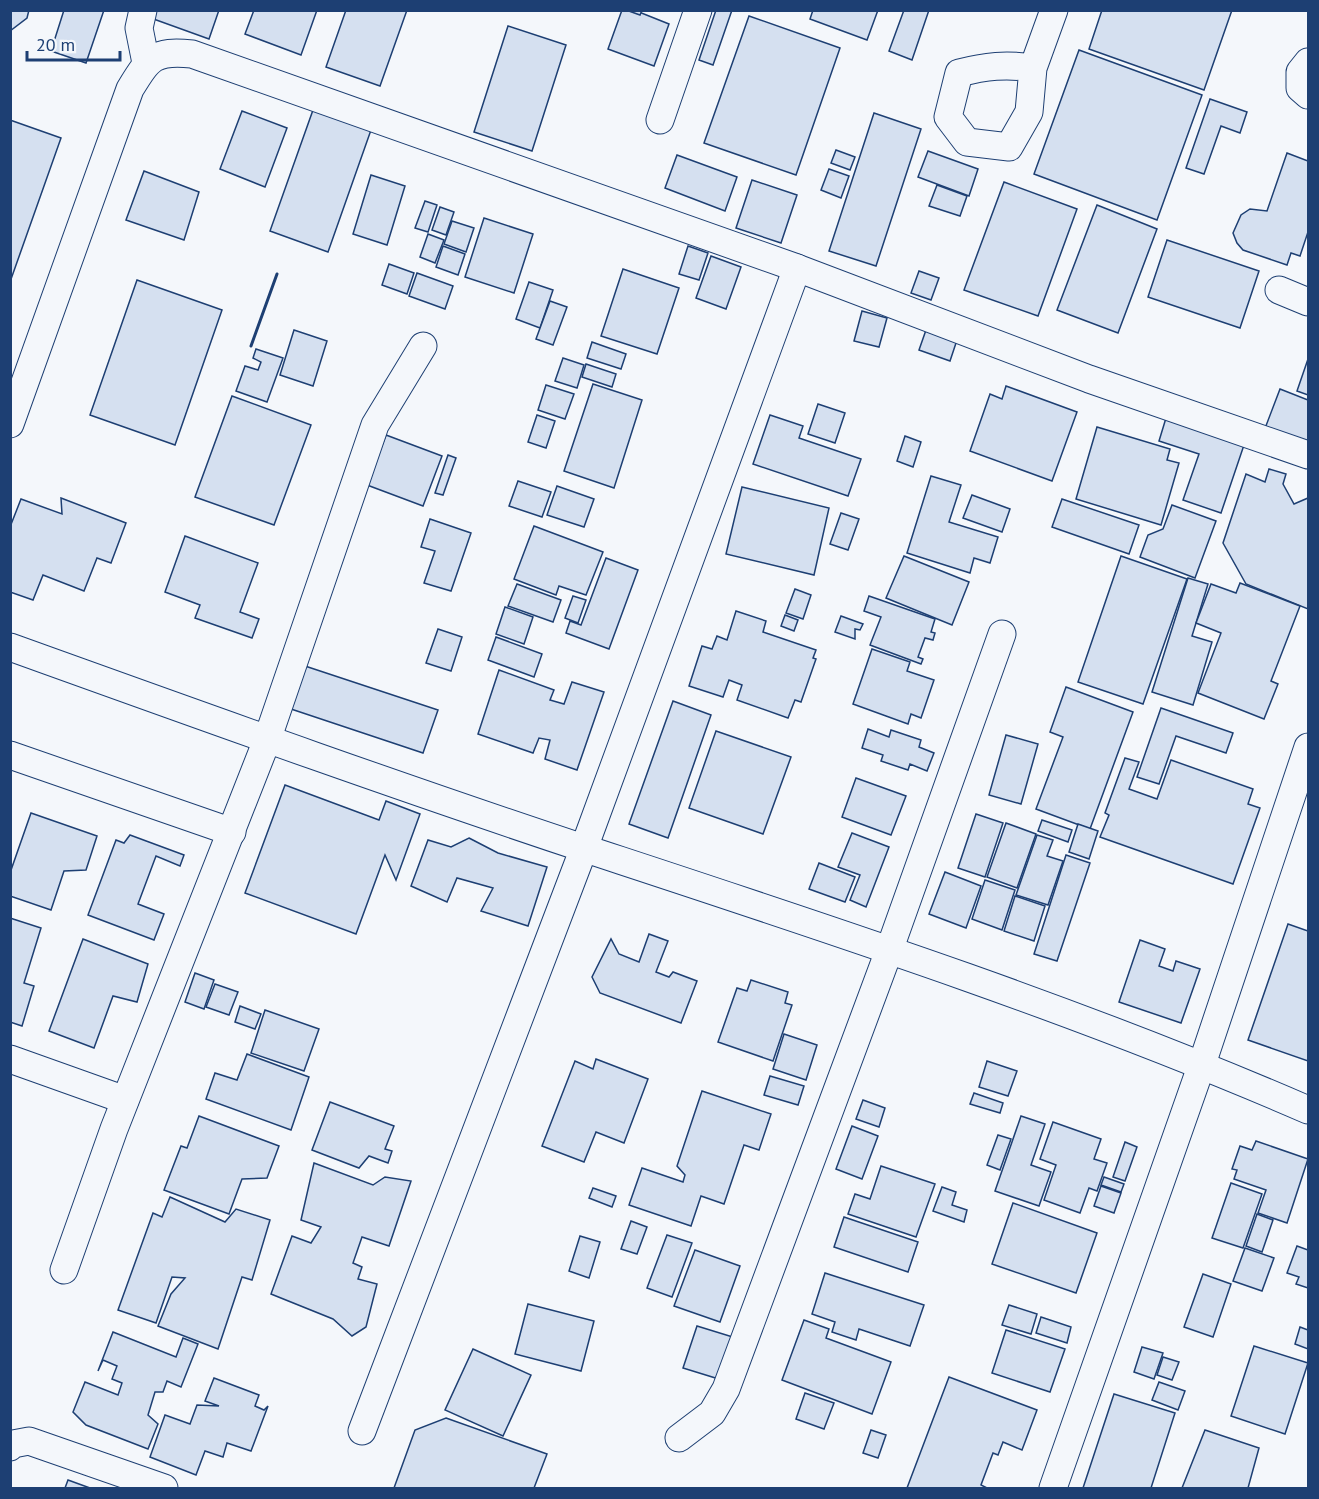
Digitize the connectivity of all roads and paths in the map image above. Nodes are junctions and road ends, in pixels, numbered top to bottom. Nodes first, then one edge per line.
1 (143, 10) edge
2 (698, 10) edge
3 (1054, 10) edge
4 (1308, 62) edge
5 (146, 63) junction
6 (1033, 68) dead end
7 (1308, 95) edge
8 (660, 120) dead end
9 (797, 268) junction
10 (1280, 290) dead end
11 (1308, 302) edge
12 (423, 346) dead end
13 (10, 424) edge
14 (1308, 455) edge
15 (1002, 633) dead end
16 (10, 647) edge
17 (267, 740) junction
18 (1308, 747) edge
19 (10, 755) edge
20 (232, 832) junction
21 (584, 848) junction
22 (890, 948) junction
23 (10, 1059) edge
24 (1202, 1064) junction
25 (125, 1100) junction
26 (1308, 1110) edge
27 (64, 1270) dead end
28 (362, 1431) dead end
29 (679, 1438) dead end
30 (10, 1447) edge
31 (164, 1488) edge
32 (1053, 1488) edge

1 - 5 street
2 - 8 street
3 - 6 street
4 - 7 street
5 - 9 street
5 - 13 street
9 - 14 street
9 - 21 street
10 - 11 street
12 - 17 street
15 - 22 street
16 - 17 street
17 - 20 street
17 - 21 street
18 - 24 street
19 - 20 street
20 - 25 street
21 - 22 street
21 - 28 street
22 - 24 street
22 - 29 street
23 - 25 street
24 - 26 street
24 - 32 street
25 - 27 street
30 - 31 street

